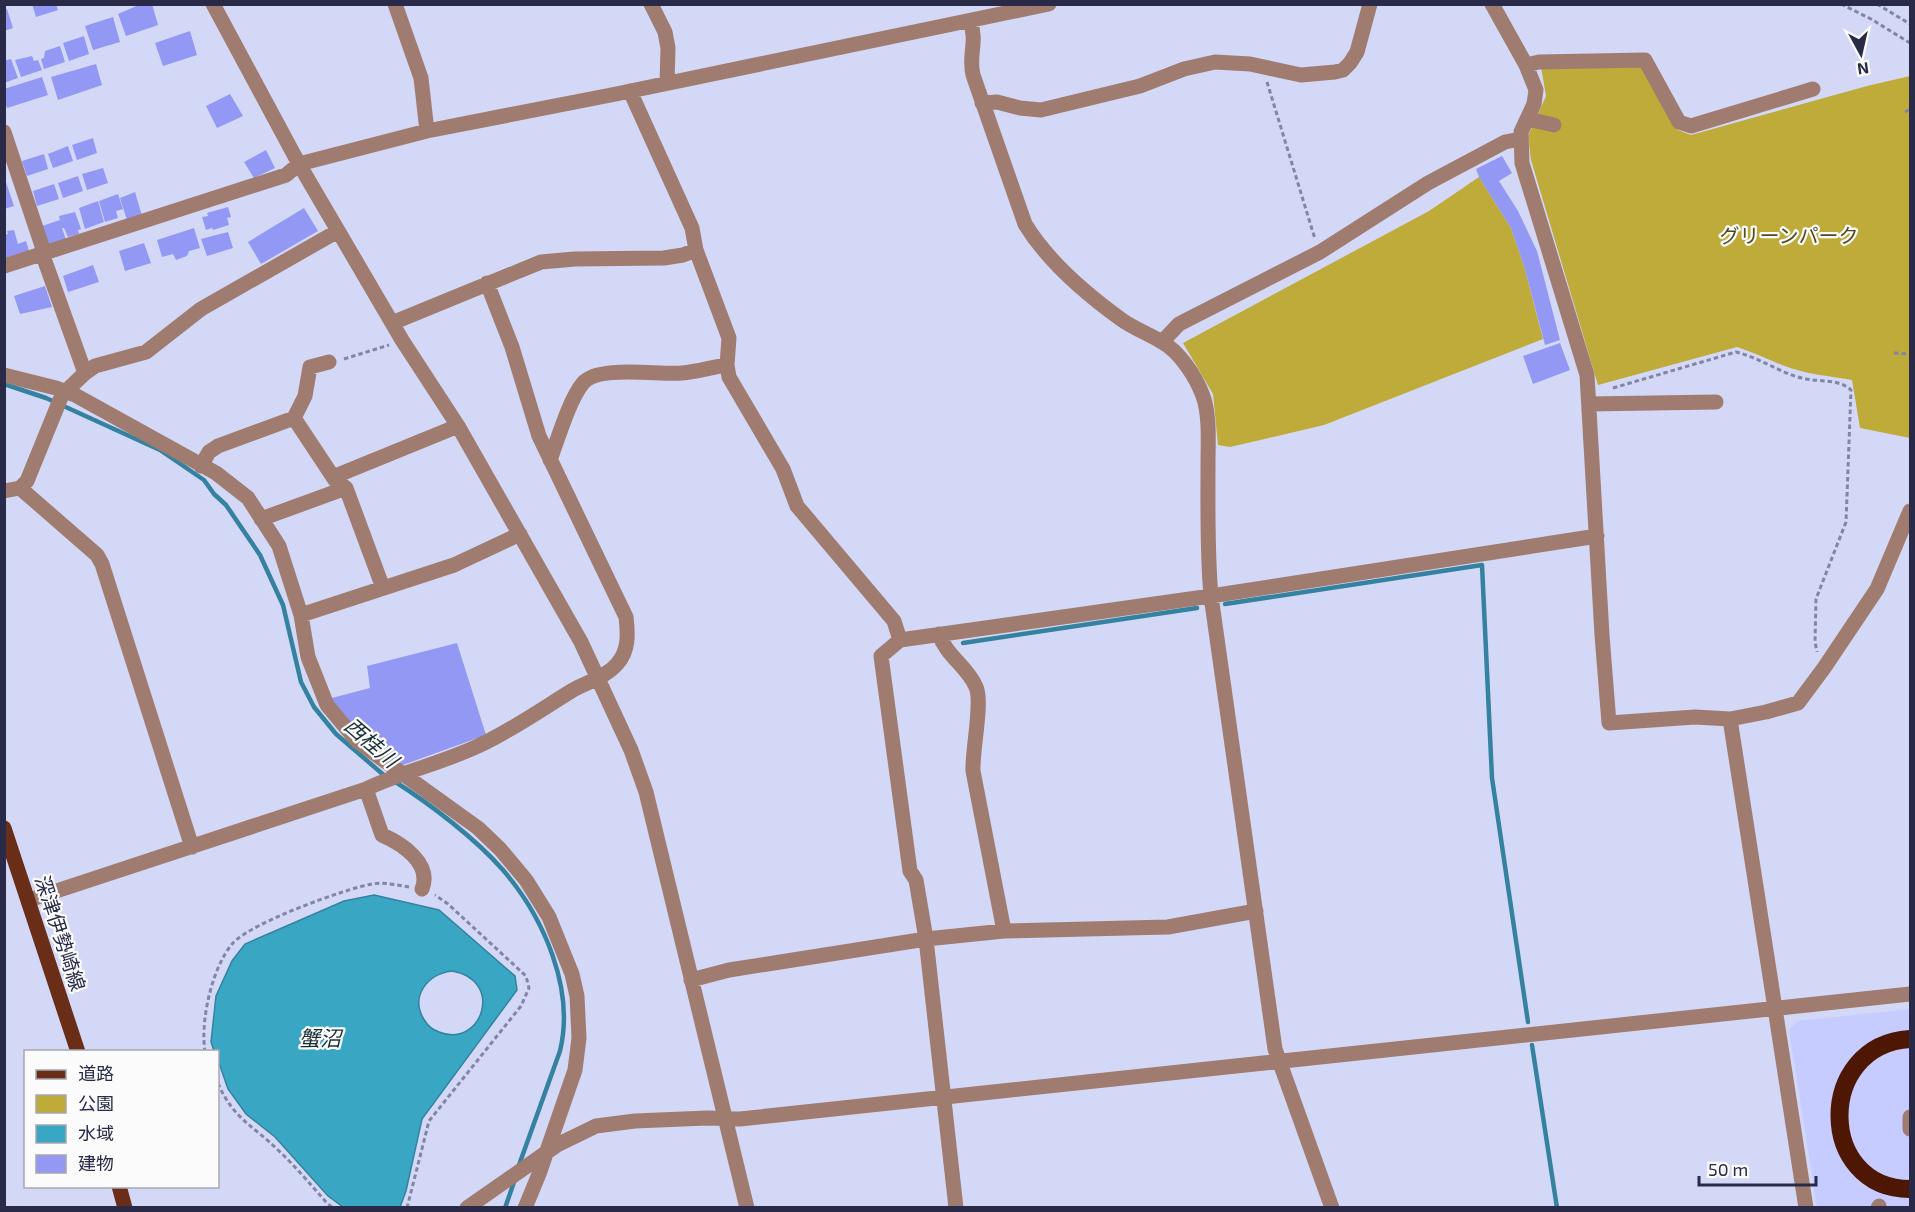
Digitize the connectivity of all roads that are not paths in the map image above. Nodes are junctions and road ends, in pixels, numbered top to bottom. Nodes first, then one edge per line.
1 (213, 4) edge
2 (395, 4) edge
3 (651, 4) edge
4 (1049, 4) edge
5 (1370, 4) edge
6 (1492, 4) edge
7 (975, 15) edge
8 (1526, 64) junction
9 (667, 83) junction
10 (1813, 89) dead end
11 (630, 91) junction
12 (982, 103) junction
13 (1528, 119) junction
14 (1554, 125) dead end
15 (427, 131) junction
16 (4, 132) edge
17 (1520, 139) junction
18 (298, 164) junction
19 (338, 231) junction
20 (696, 250) junction
21 (42, 253) junction
22 (4, 266) edge
23 (487, 283) junction
24 (392, 323) junction
25 (1162, 342) junction
26 (329, 362) road end
27 (727, 365) junction
28 (85, 373) junction
29 (4, 375) edge
30 (63, 392) junction
31 (1588, 398) junction
32 (1716, 402) dead end
33 (294, 418) junction
34 (458, 426) junction
35 (550, 460) junction
36 (201, 466) junction
37 (333, 477) junction
38 (346, 488) junction
39 (12, 490) edge
40 (1911, 511) edge
41 (261, 519) junction
42 (520, 534) junction
43 (1597, 536) junction
44 (383, 588) junction
45 (1211, 596) junction
46 (301, 615) junction
47 (939, 634) junction
48 (900, 640) junction
49 (597, 677) junction
50 (1730, 719) junction
51 (401, 774) junction
52 (370, 788) junction
53 (4, 828) edge
54 (192, 847) junction
55 (422, 889) road end
56 (29, 900) junction
57 (1256, 910) junction
58 (1004, 931) junction
59 (926, 939) junction
60 (692, 980) junction
61 (1911, 994) edge
62 (1775, 1009) junction
63 (1911, 1039) edge
64 (1911, 1049) edge
65 (77, 1050) edge
66 (1280, 1062) junction
67 (944, 1097) junction
68 (1911, 1117) edge
69 (724, 1119) junction
70 (1911, 1129) edge
71 (543, 1155) junction
72 (1911, 1180) edge
73 (120, 1188) edge
74 (1911, 1190) edge
75 (125, 1208) edge
76 (467, 1208) edge
77 (525, 1208) edge
78 (747, 1208) edge
79 (956, 1208) edge
80 (1332, 1208) edge
81 (1806, 1208) edge

1 - 18 street
2 - 15 street
3 - 9 street
4 - 7 street
5 - 12 street
6 - 8 street
7 - 9 street
7 - 12 street
8 - 10 street
8 - 13 street
9 - 11 street
11 - 15 street
11 - 20 street
12 - 25 street
13 - 14 street
13 - 17 street
15 - 18 street
16 - 21 street
17 - 25 street
17 - 31 street
18 - 19 street
18 - 21 street
19 - 24 street
19 - 28 street
20 - 23 street
20 - 27 street
21 - 22 street
21 - 28 street
23 - 24 street
23 - 35 street
24 - 34 street
25 - 45 street
26 - 33 street
27 - 35 street
27 - 48 street
28 - 30 street
29 - 30 street
30 - 36 street
30 - 39 street
31 - 32 street
31 - 43 street
33 - 36 street
33 - 37 street
34 - 37 street
34 - 42 street
35 - 49 street
36 - 41 street
37 - 38 street
38 - 41 street
38 - 44 street
39 - 54 street
40 - 50 street
41 - 46 street
42 - 44 street
42 - 49 street
43 - 45 street
43 - 50 street
44 - 46 street
45 - 47 street
45 - 57 street
46 - 51 street
47 - 48 street
47 - 58 street
48 - 59 street
49 - 51 street
49 - 60 street
50 - 62 street
51 - 52 street
51 - 71 street
52 - 54 street
52 - 55 street
53 - 56 main road, 深津伊勢崎線
54 - 56 street
56 - 65 main road, 深津伊勢崎線
57 - 58 street
57 - 66 street
58 - 59 street
59 - 60 street
59 - 67 street
60 - 69 street
61 - 62 street
62 - 66 street
62 - 81 street
63 - 74 highway
64 - 72 highway
66 - 67 street
66 - 80 street
67 - 69 street
67 - 79 street
68 - 70 street
69 - 71 street
69 - 78 street
71 - 76 street
71 - 77 street
73 - 75 main road

